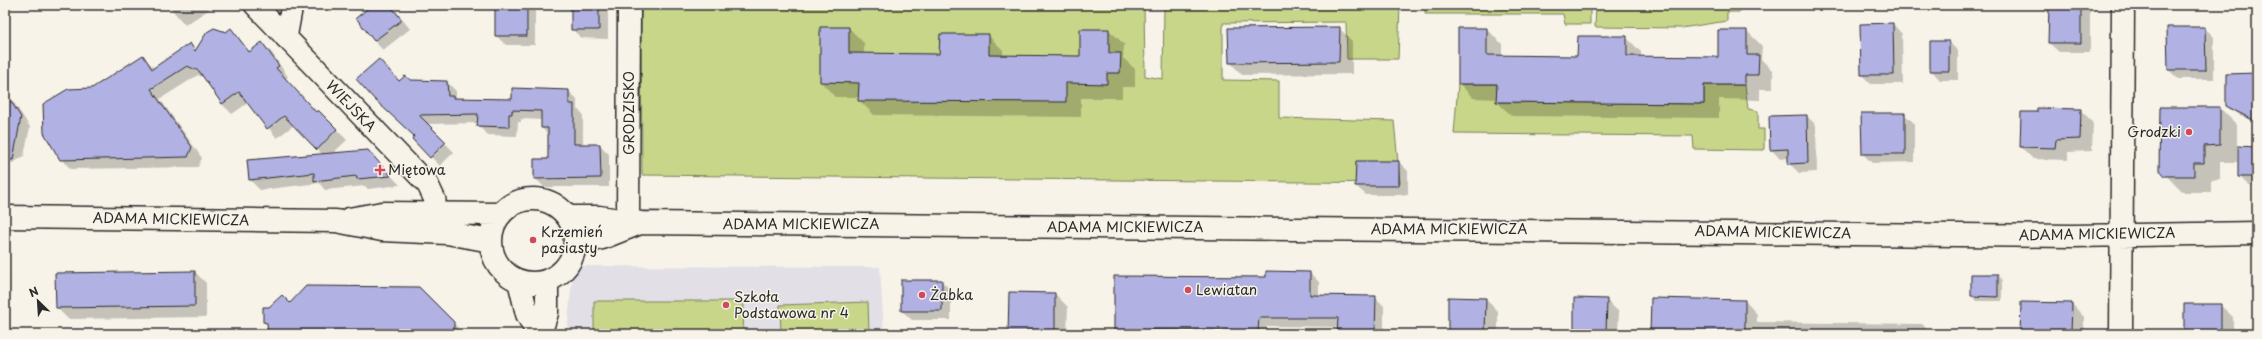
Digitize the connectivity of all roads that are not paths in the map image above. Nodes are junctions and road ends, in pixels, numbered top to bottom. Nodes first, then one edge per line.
1 (255, 5) edge
2 (292, 5) edge
3 (629, 5) edge
4 (2123, 5) edge
5 (286, 38) junction
6 (434, 213) junction
7 (500, 214) junction
8 (5, 217) edge
9 (568, 217) junction
10 (336, 221) junction
11 (635, 222) junction
12 (2257, 233) edge
13 (2121, 234) junction
14 (491, 241) junction
15 (575, 244) junction
16 (519, 281) junction
17 (547, 281) junction
18 (539, 334) edge
19 (2121, 334) edge

1 - 5 street, WIEJSKA
2 - 5 street
3 - 11 street, GRODZISKO
4 - 13 street
5 - 6 street, WIEJSKA
6 - 7 street, ADAMA MICKIEWICZA
6 - 10 street, ADAMA MICKIEWICZA
7 - 9 street
7 - 14 street
8 - 10 street, ADAMA MICKIEWICZA
9 - 11 street, ADAMA MICKIEWICZA
9 - 15 street
10 - 14 street, ADAMA MICKIEWICZA
11 - 13 street, ADAMA MICKIEWICZA
11 - 15 street, ADAMA MICKIEWICZA
12 - 13 street, ADAMA MICKIEWICZA
13 - 19 street
14 - 16 street
15 - 17 street
16 - 17 street
16 - 18 street
17 - 18 street

